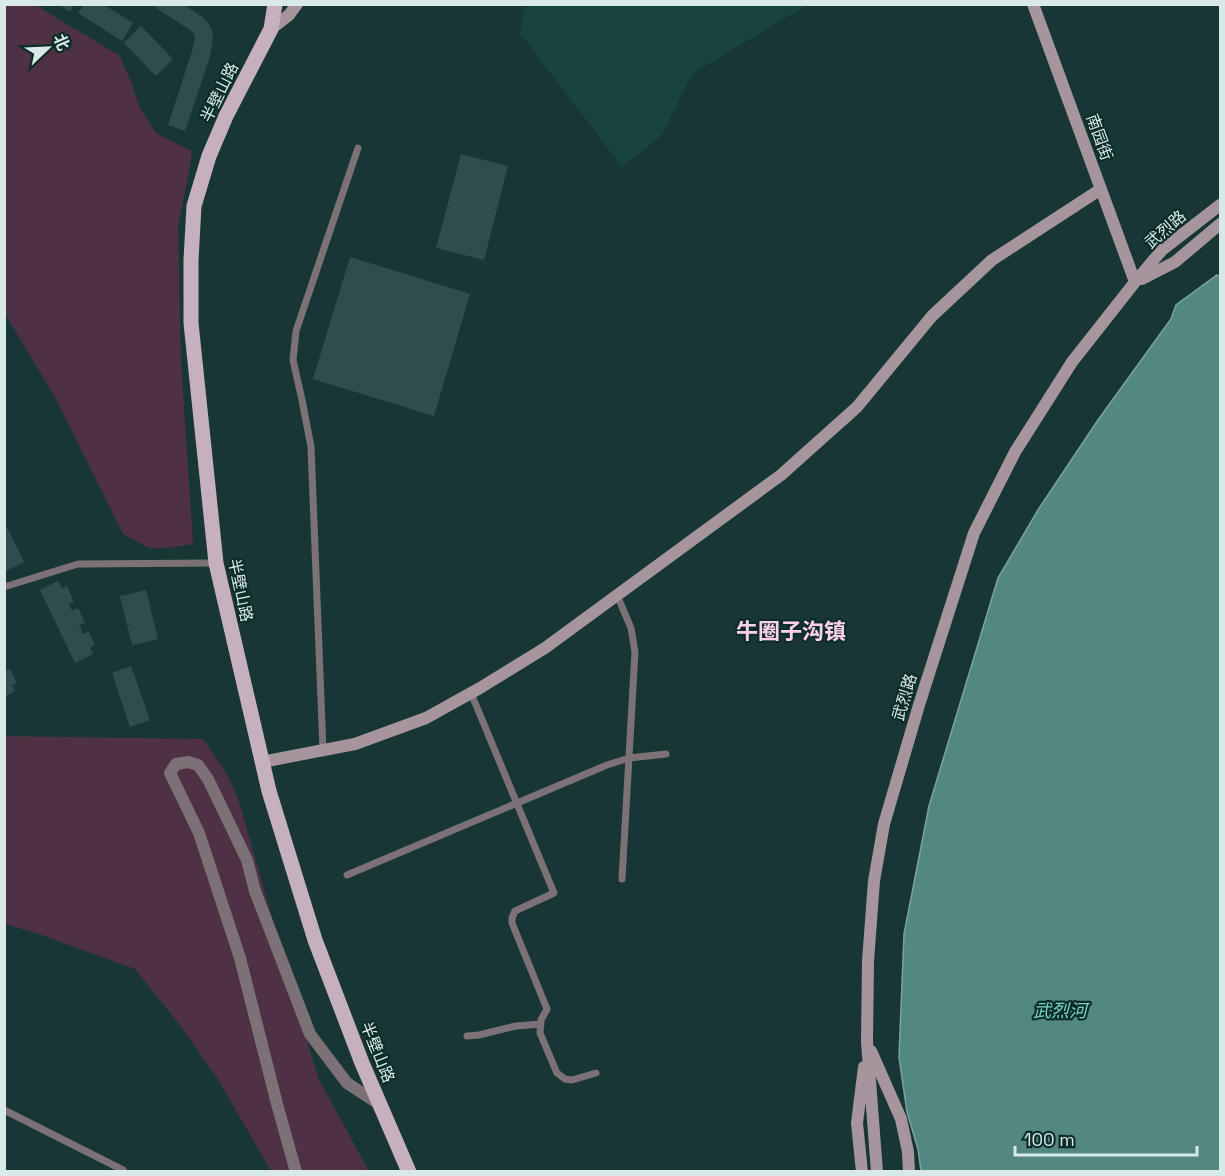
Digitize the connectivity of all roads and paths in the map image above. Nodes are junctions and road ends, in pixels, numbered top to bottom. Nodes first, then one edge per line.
1 (275, 4) edge
2 (297, 4) edge
3 (1033, 4) edge
4 (271, 29) junction
5 (358, 148) dead end
6 (1101, 189) junction
7 (1221, 205) edge
8 (1221, 224) edge
9 (1135, 282) junction
10 (216, 563) junction
11 (4, 587) edge
12 (617, 595) junction
13 (471, 693) junction
14 (323, 750) junction
15 (666, 754) dead end
16 (629, 758) junction
17 (262, 762) junction
18 (517, 804) junction
19 (348, 875) dead end
20 (622, 879) dead end
21 (541, 1024) junction
22 (467, 1035) dead end
23 (867, 1042) junction
24 (596, 1073) dead end
25 (380, 1104) junction
26 (4, 1110) edge
27 (123, 1170) dead end
28 (296, 1172) edge
29 (409, 1172) edge
30 (862, 1172) edge
31 (877, 1172) edge
32 (909, 1172) edge

1 - 4 main road, 半壁山路
2 - 4 main road
3 - 6 main road, 南园街
4 - 10 main road, 半壁山路
5 - 14 lane
6 - 9 main road, 南园街
6 - 12 main road
7 - 9 main road, 武烈路
8 - 9 main road, 武烈路
9 - 23 main road, 武烈路
10 - 11 lane
10 - 17 main road, 半壁山路
12 - 13 main road
12 - 16 lane
13 - 14 main road
13 - 18 lane
14 - 17 main road
15 - 16 lane
16 - 18 lane
16 - 20 lane
17 - 25 main road, 半壁山路
18 - 19 lane
18 - 21 lane
21 - 22 lane
21 - 24 lane
23 - 30 main road
23 - 31 main road, 武烈路
23 - 32 main road
25 - 28 street
25 - 29 main road, 半壁山路
26 - 27 lane

